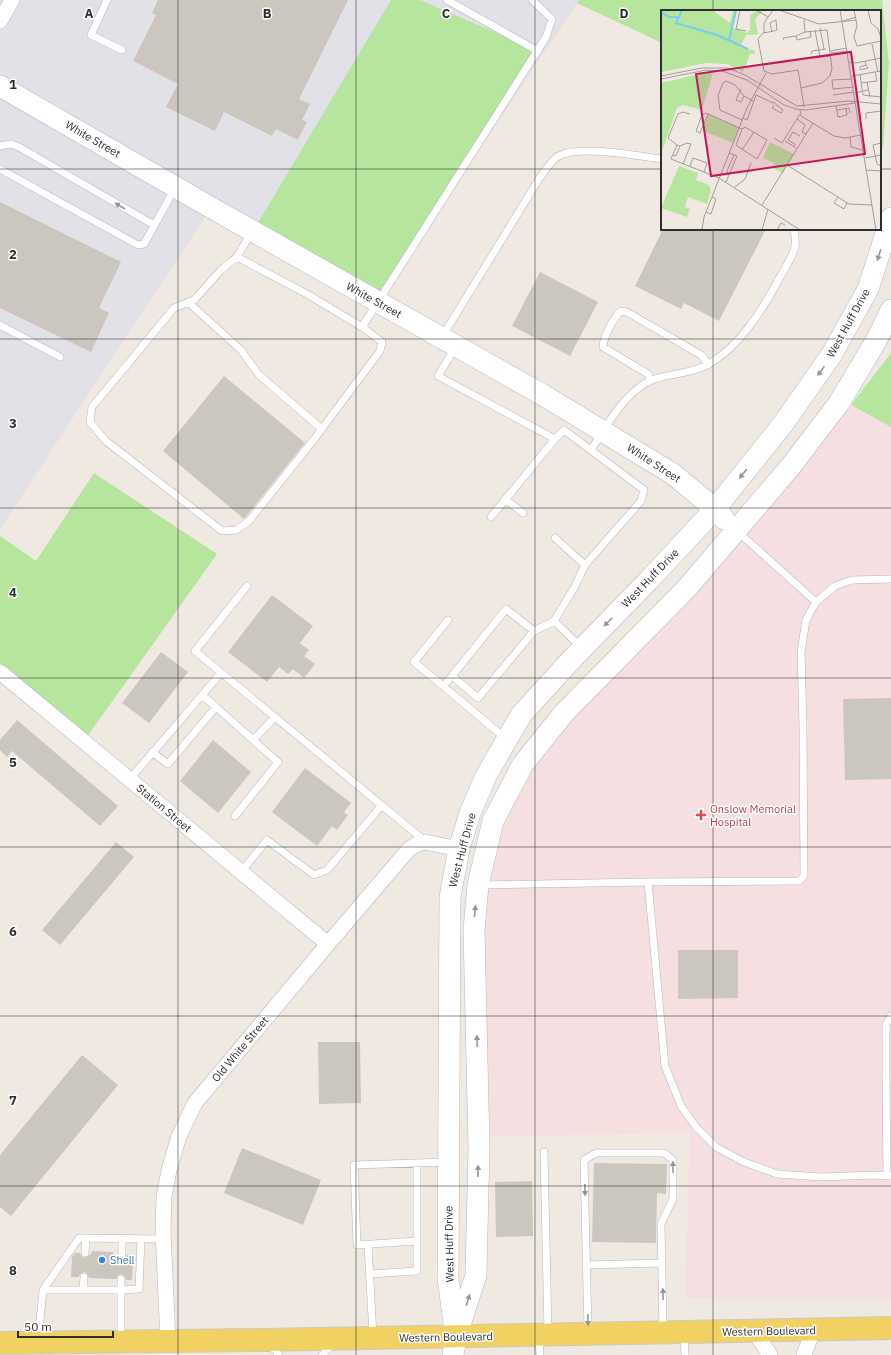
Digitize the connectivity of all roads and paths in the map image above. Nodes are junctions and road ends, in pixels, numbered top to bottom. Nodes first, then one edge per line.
1 (12, 0) edge
2 (107, 0) edge
3 (447, 0) edge
4 (532, 0) edge
5 (0, 21) edge
6 (122, 50) dead end
7 (538, 51) junction
8 (0, 86) edge
9 (0, 146) edge
10 (661, 159) edge
11 (0, 169) edge
12 (175, 187) junction
13 (891, 218) edge
14 (154, 225) junction
15 (794, 230) edge
16 (252, 231) junction
17 (237, 257) junction
18 (188, 302) junction
19 (378, 302) junction
20 (891, 310) edge
21 (0, 325) edge
22 (362, 327) junction
23 (449, 342) junction
24 (60, 357) dead end
25 (708, 365) junction
26 (650, 381) junction
27 (322, 429) junction
28 (603, 431) junction
29 (555, 439) junction
30 (591, 450) junction
31 (505, 499) junction
32 (715, 509) junction
33 (523, 513) dead end
34 (491, 517) dead end
35 (736, 531) junction
36 (555, 538) dead end
37 (585, 565) junction
38 (891, 579) edge
39 (247, 586) dead end
40 (816, 602) junction
41 (448, 620) dead end
42 (554, 621) junction
43 (534, 631) junction
44 (582, 648) junction
45 (0, 673) edge
46 (221, 673) junction
47 (452, 676) junction
48 (443, 686) junction
49 (202, 695) junction
50 (216, 707) junction
51 (274, 716) junction
52 (254, 739) junction
53 (507, 739) junction
54 (152, 752) junction
55 (130, 779) junction
56 (382, 806) junction
57 (235, 816) dead end
58 (425, 842) junction
59 (459, 849) junction
60 (241, 872) junction
61 (648, 882) junction
62 (478, 885) junction
63 (328, 944) junction
64 (891, 1016) edge
65 (888, 1080) edge
66 (544, 1152) dead end
67 (448, 1162) junction
68 (416, 1163) junction
69 (889, 1176) edge
70 (86, 1238) junction
71 (122, 1238) junction
72 (141, 1239) junction
73 (163, 1239) junction
74 (417, 1241) junction
75 (368, 1244) junction
76 (85, 1253) dead end
77 (122, 1255) dead end
78 (662, 1263) junction
79 (586, 1265) junction
80 (370, 1274) junction
81 (84, 1277) dead end
82 (121, 1279) dead end
83 (83, 1289) junction
84 (43, 1290) junction
85 (121, 1290) junction
86 (891, 1328) edge
87 (813, 1330) junction
88 (754, 1332) junction
89 (673, 1333) junction
90 (588, 1335) junction
91 (374, 1338) junction
92 (338, 1339) junction
93 (121, 1342) junction
94 (168, 1342) junction
95 (542, 1342) edge
96 (0, 1343) edge
97 (38, 1343) junction
98 (455, 1346) edge
99 (272, 1348) edge
100 (322, 1355) edge
101 (685, 1355) edge
102 (770, 1355) edge
103 (804, 1355) edge

1 - 5 street
2 - 6 lane
3 - 7 lane
4 - 7 lane
7 - 19 lane
8 - 12 street, White Street
14 -> 9 lane
10 - 23 lane
11 - 14 lane
12 - 14 lane
12 - 16 street, White Street
13 -> 32 street, West Huff Drive
15 - 25 lane
16 - 17 lane
16 - 19 street, White Street
17 - 18 lane
17 - 22 lane
18 - 27 lane
18 - 27 lane
19 - 22 lane
19 - 23 street, White Street
20 - 35 street, West Huff Drive
21 - 24 lane
22 - 27 lane
23 - 28 street, White Street
23 - 29 lane
25 - 26 lane
25 - 26 lane
26 - 28 lane
28 - 30 lane
28 - 32 street, White Street
29 - 30 lane
29 - 31 lane
30 - 37 lane
31 - 33 lane
31 - 34 lane
32 - 35 street, White Street
32 -> 44 street, West Huff Drive
35 - 40 lane
35 - 62 street, West Huff Drive
36 - 37 lane
37 - 42 lane
38 - 40 lane
39 - 46 lane
40 - 61 lane
41 - 48 lane
42 - 43 lane
42 - 44 lane
43 - 47 lane
43 - 47 lane
44 - 53 street, West Huff Drive
45 - 55 street, Station Street
46 - 49 lane
46 - 51 lane
47 - 48 lane
48 - 53 lane
49 - 50 lane
49 - 54 lane
50 - 52 lane
50 - 54 lane
51 - 52 lane
51 - 56 lane
52 - 57 lane
53 - 59 street, West Huff Drive
54 - 55 lane
55 - 60 street, Station Street
56 - 58 lane
56 - 60 lane
58 - 59 street
58 - 63 street, Old White Street
59 - 67 street, West Huff Drive
60 - 63 street, Station Street
61 - 62 lane
61 - 69 lane
98 -> 62 street, West Huff Drive
63 - 73 street, Old White Street
64 - 65 lane
65 - 69 lane
66 - 95 lane
67 - 68 lane
67 - 98 street, West Huff Drive
68 - 74 lane
68 - 75 lane
70 - 71 lane
70 - 76 lane
70 - 84 lane
71 - 72 lane
71 - 77 lane
72 - 73 lane
72 - 85 lane
73 - 94 street, Old White Street
74 - 75 lane
74 - 80 lane
75 - 80 lane
78 - 79 lane
78 -> 79 lane
89 -> 78 lane
79 -> 90 lane
80 - 91 lane
81 - 83 lane
82 - 85 lane
83 - 84 lane
83 - 85 lane
84 - 97 lane
85 - 93 lane
86 - 87 main road, Western Boulevard
87 - 88 main road, Western Boulevard
87 - 103 street
88 - 89 main road, Western Boulevard
88 - 102 street
89 - 90 main road, Western Boulevard
89 - 101 lane
90 - 95 main road, Western Boulevard
91 - 92 main road, Western Boulevard
91 - 98 main road, Western Boulevard
92 - 99 main road, Western Boulevard
92 - 100 lane
93 - 94 main road, Western Boulevard
93 - 97 main road, Western Boulevard
94 - 99 main road, Western Boulevard
95 - 98 main road, Western Boulevard
96 - 97 main road, Western Boulevard

